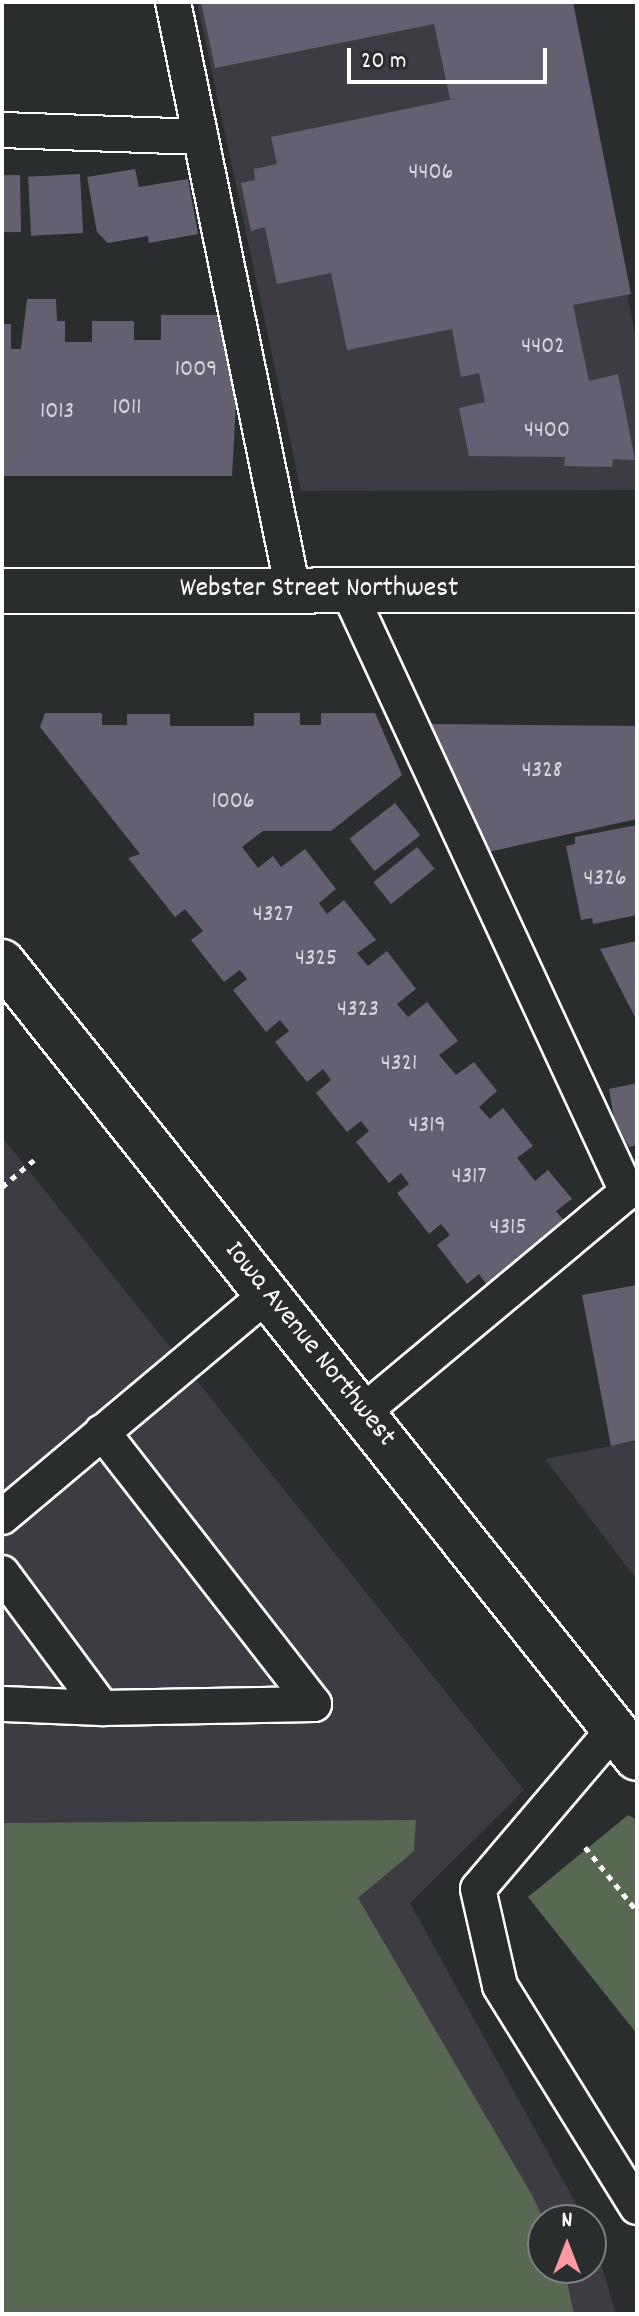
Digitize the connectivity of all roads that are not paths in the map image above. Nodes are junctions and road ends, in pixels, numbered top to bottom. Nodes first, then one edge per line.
1 (173, 2) edge
2 (2, 130) edge
3 (200, 137) junction
4 (293, 590) junction
5 (348, 590) junction
6 (637, 590) edge
7 (2, 591) edge
8 (2, 962) edge
9 (268, 1294) junction
10 (363, 1412) junction
11 (102, 1432) junction
12 (2, 1517) edge
13 (2, 1573) edge
14 (2, 1704) edge
15 (102, 1708) junction
16 (630, 1737) edge
17 (637, 2207) edge

1 - 3 lane
2 - 3 lane
3 - 4 lane
4 - 5 street, Webster Street Northwest
4 - 7 street, Webster Street Northwest
5 - 6 street, Webster Street Northwest
5 - 10 lane
8 - 9 street, Iowa Avenue Northwest
9 - 10 street, Iowa Avenue Northwest
9 - 11 lane
10 - 16 street, Iowa Avenue Northwest
11 - 12 lane
11 - 15 lane
13 - 15 lane
14 - 15 lane
16 - 17 lane

